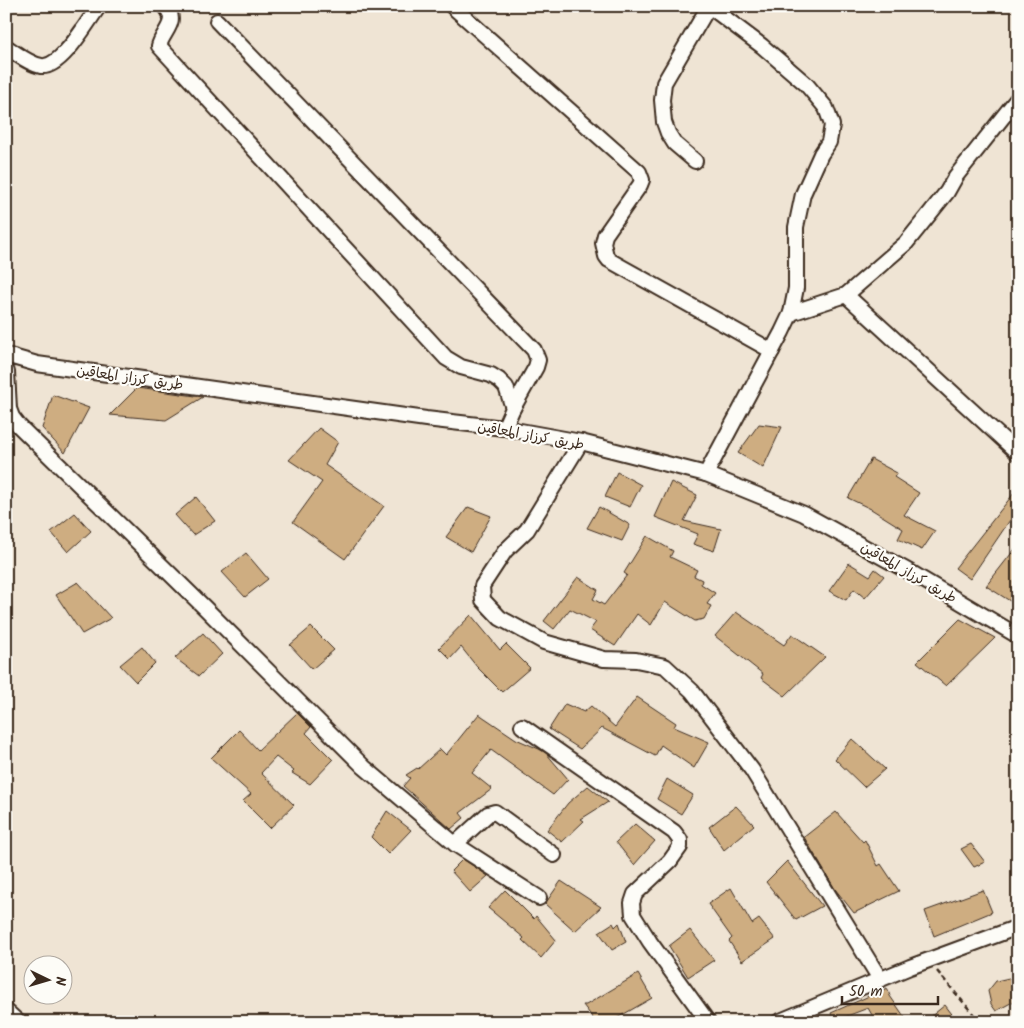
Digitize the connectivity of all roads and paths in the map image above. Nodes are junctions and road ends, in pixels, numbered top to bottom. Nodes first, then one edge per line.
1 (99, 6) edge
2 (165, 6) edge
3 (452, 6) edge
4 (709, 6) edge
5 (217, 21) dead end
6 (6, 47) edge
7 (1018, 98) edge
8 (1012, 112) edge
9 (695, 161) dead end
10 (846, 295) junction
11 (791, 313) junction
12 (772, 351) junction
13 (6, 355) edge
14 (37, 364) junction
15 (7, 372) edge
16 (513, 408) junction
17 (504, 428) junction
18 (581, 442) junction
19 (1018, 453) edge
20 (706, 474) junction
21 (1017, 634) edge
22 (522, 726) dead end
23 (455, 844) junction
24 (554, 855) dead end
25 (539, 898) dead end
26 (1018, 927) edge
27 (928, 961) junction
28 (880, 979) junction
29 (6, 1011) edge
30 (18, 1022) edge
31 (708, 1022) edge
32 (778, 1022) edge
33 (980, 1022) edge

1 - 6 street
2 - 16 street
3 - 12 street
4 - 9 street
4 - 11 street
5 - 16 street
7 - 8 street
8 - 10 street
10 - 11 street
10 - 19 street
11 - 12 street
12 - 20 street
13 - 14 street, طريق كرزاز المعاقين
14 - 15 street
14 - 17 street, طريق كرزاز المعاقين
15 - 23 street
16 - 17 street
17 - 18 street, طريق كرزاز المعاقين
18 - 20 street, طريق كرزاز المعاقين
18 - 28 street
20 - 21 street, طريق كرزاز المعاقين
22 - 31 street
23 - 24 street
23 - 25 street
26 - 27 street
27 - 28 street
27 - 33 path
28 - 32 street
29 - 30 street

